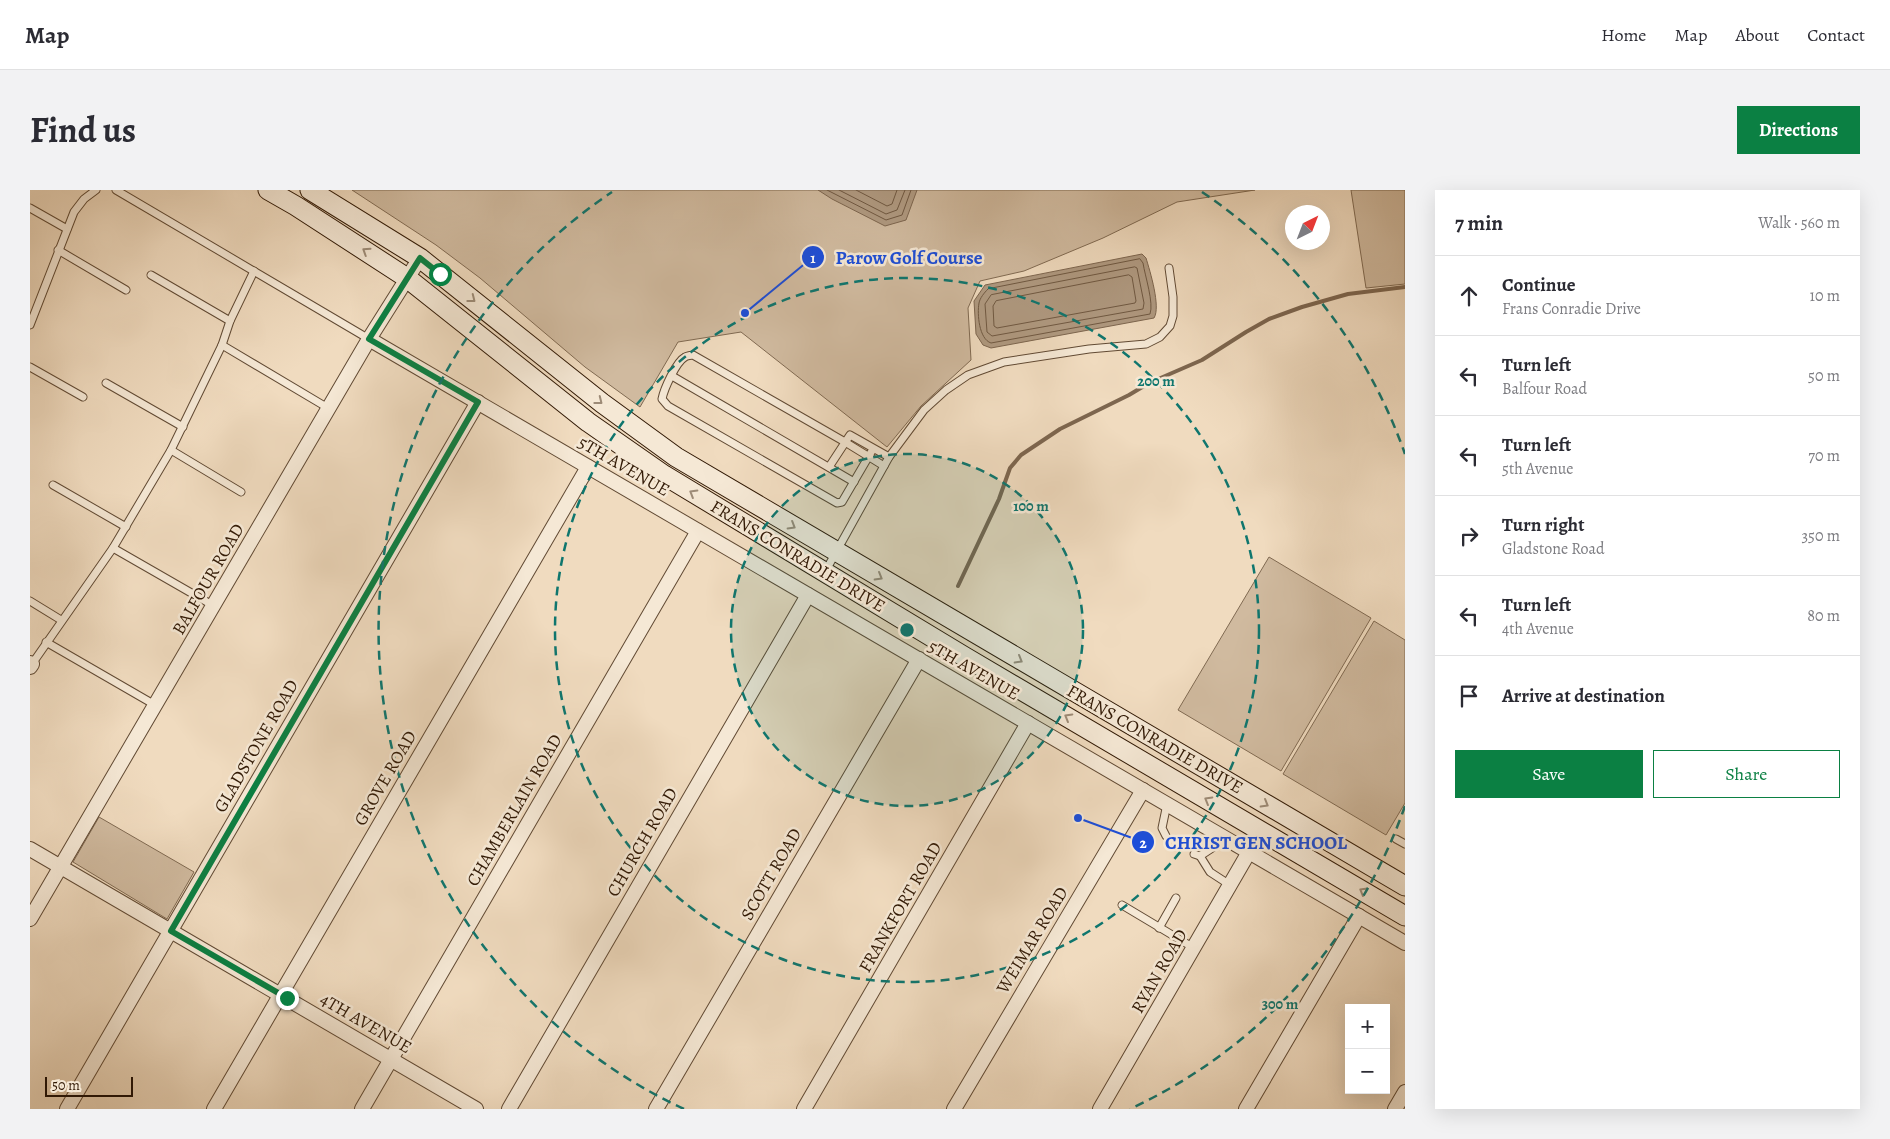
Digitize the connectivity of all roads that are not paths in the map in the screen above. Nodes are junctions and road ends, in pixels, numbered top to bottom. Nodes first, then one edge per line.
1 (96, 190) edge
2 (116, 190) edge
3 (268, 190) edge
4 (310, 190) edge
5 (30, 208) edge
6 (66, 229) junction
7 (58, 250) junction
8 (420, 258) junction
9 (1169, 268) dead end
10 (254, 271) junction
11 (151, 274) dead end
12 (407, 278) junction
13 (126, 290) dead end
14 (230, 321) junction
15 (30, 325) edge
16 (369, 339) junction
17 (222, 345) junction
18 (30, 367) edge
19 (672, 376) junction
20 (106, 383) dead end
21 (82, 397) dead end
22 (478, 402) junction
23 (328, 408) junction
24 (184, 427) junction
25 (845, 442) junction
26 (874, 449) junction
27 (171, 450) junction
28 (869, 457) junction
29 (889, 457) junction
30 (884, 466) junction
31 (588, 467) junction
32 (829, 467) junction
33 (854, 482) junction
34 (52, 485) dead end
35 (241, 492) dead end
36 (126, 527) junction
37 (698, 530) junction
38 (113, 548) junction
39 (837, 552) junction
40 (825, 572) junction
41 (808, 594) junction
42 (30, 601) edge
43 (214, 606) junction
44 (61, 620) junction
45 (46, 642) junction
46 (919, 658) junction
47 (31, 665) edge
48 (155, 705) junction
49 (1028, 723) junction
50 (1143, 790) junction
51 (1167, 804) junction
52 (1166, 836) dead end
53 (1227, 839) junction
54 (1396, 839) dead end
55 (1405, 844) edge
56 (30, 849) edge
57 (1249, 852) junction
58 (60, 867) junction
59 (1230, 886) junction
60 (1405, 886) edge
61 (1176, 898) dead end
62 (1122, 905) dead end
63 (1359, 916) junction
64 (1405, 916) edge
65 (30, 919) edge
66 (1159, 928) junction
67 (171, 931) junction
68 (1405, 943) edge
69 (1194, 948) junction
70 (280, 994) junction
71 (391, 1059) junction
72 (1405, 1092) edge
73 (67, 1109) edge
74 (214, 1109) edge
75 (362, 1109) edge
76 (476, 1109) edge
77 (509, 1109) edge
78 (656, 1109) edge
79 (804, 1109) edge
80 (954, 1109) edge
81 (1100, 1109) edge
82 (1246, 1109) edge
83 (1395, 1109) edge

1 - 6 lane
2 - 10 lane
12 -> 3 main road, FRANS CONRADIE DRIVE
4 - 8 main road, FRANS CONRADIE DRIVE
5 - 6 lane
6 - 7 lane
7 - 13 lane
7 - 15 lane
8 - 12 street, BALFOUR ROAD
8 -> 39 main road, FRANS CONRADIE DRIVE
9 - 29 lane
10 - 14 lane
10 - 16 lane
11 - 14 lane
12 - 16 street, BALFOUR ROAD
40 -> 12 main road, FRANS CONRADIE DRIVE
14 - 17 lane
16 - 22 street, 5TH AVENUE
16 - 23 street, BALFOUR ROAD
17 - 23 lane
17 - 24 lane
18 - 21 lane
19 - 25 lane
19 - 32 lane
19 - 33 lane
20 - 24 lane
22 - 31 street, 5TH AVENUE
22 - 67 street, GLADSTONE ROAD
23 - 43 street, BALFOUR ROAD
24 - 27 lane
25 - 26 lane
25 - 28 lane
25 - 32 lane
26 - 28 lane
26 - 29 lane
27 - 35 lane
27 - 36 lane
28 - 30 lane
28 - 33 lane
29 - 30 lane
30 - 39 lane
31 - 37 street, 5TH AVENUE
31 - 70 street, GROVE ROAD
32 - 33 lane
34 - 36 lane
36 - 38 lane
37 - 41 street, 5TH AVENUE
37 - 71 street, CHAMBERLAIN ROAD
38 - 43 lane
38 - 44 lane
39 - 40 lane
39 -> 60 main road, FRANS CONRADIE DRIVE
64 -> 40 main road, FRANS CONRADIE DRIVE
41 - 46 street, 5TH AVENUE
41 - 77 street, CHURCH ROAD
42 - 44 lane
43 - 48 street, BALFOUR ROAD
44 - 45 lane
45 - 47 lane
45 - 48 lane
46 - 49 street, 5TH AVENUE
46 - 78 street, SCOTT ROAD
48 - 58 street, BALFOUR ROAD
49 - 50 street, 5TH AVENUE
49 - 79 street, FRANKFORT ROAD
50 - 51 street, 5TH AVENUE
50 - 80 street, WEIMAR ROAD
51 - 52 lane
51 - 53 street, 5TH AVENUE
53 - 57 street, 5TH AVENUE
53 - 59 lane
54 - 55 lane
56 - 58 street, 4TH AVENUE
57 - 59 street, RYAN ROAD
57 - 63 street, 5TH AVENUE
58 - 65 street, BALFOUR ROAD
58 - 67 street, 4TH AVENUE
59 - 69 street, RYAN ROAD
61 - 66 lane
62 - 66 lane
63 - 68 street, 5TH AVENUE
63 - 82 street
66 - 69 lane
67 - 70 street, 4TH AVENUE
67 - 73 street, GLADSTONE ROAD
69 - 81 street, RYAN ROAD
70 - 71 street, 4TH AVENUE
70 - 74 street, GROVE ROAD
71 - 75 street, CHAMBERLAIN ROAD
71 - 76 street, 4TH AVENUE
72 - 83 street

